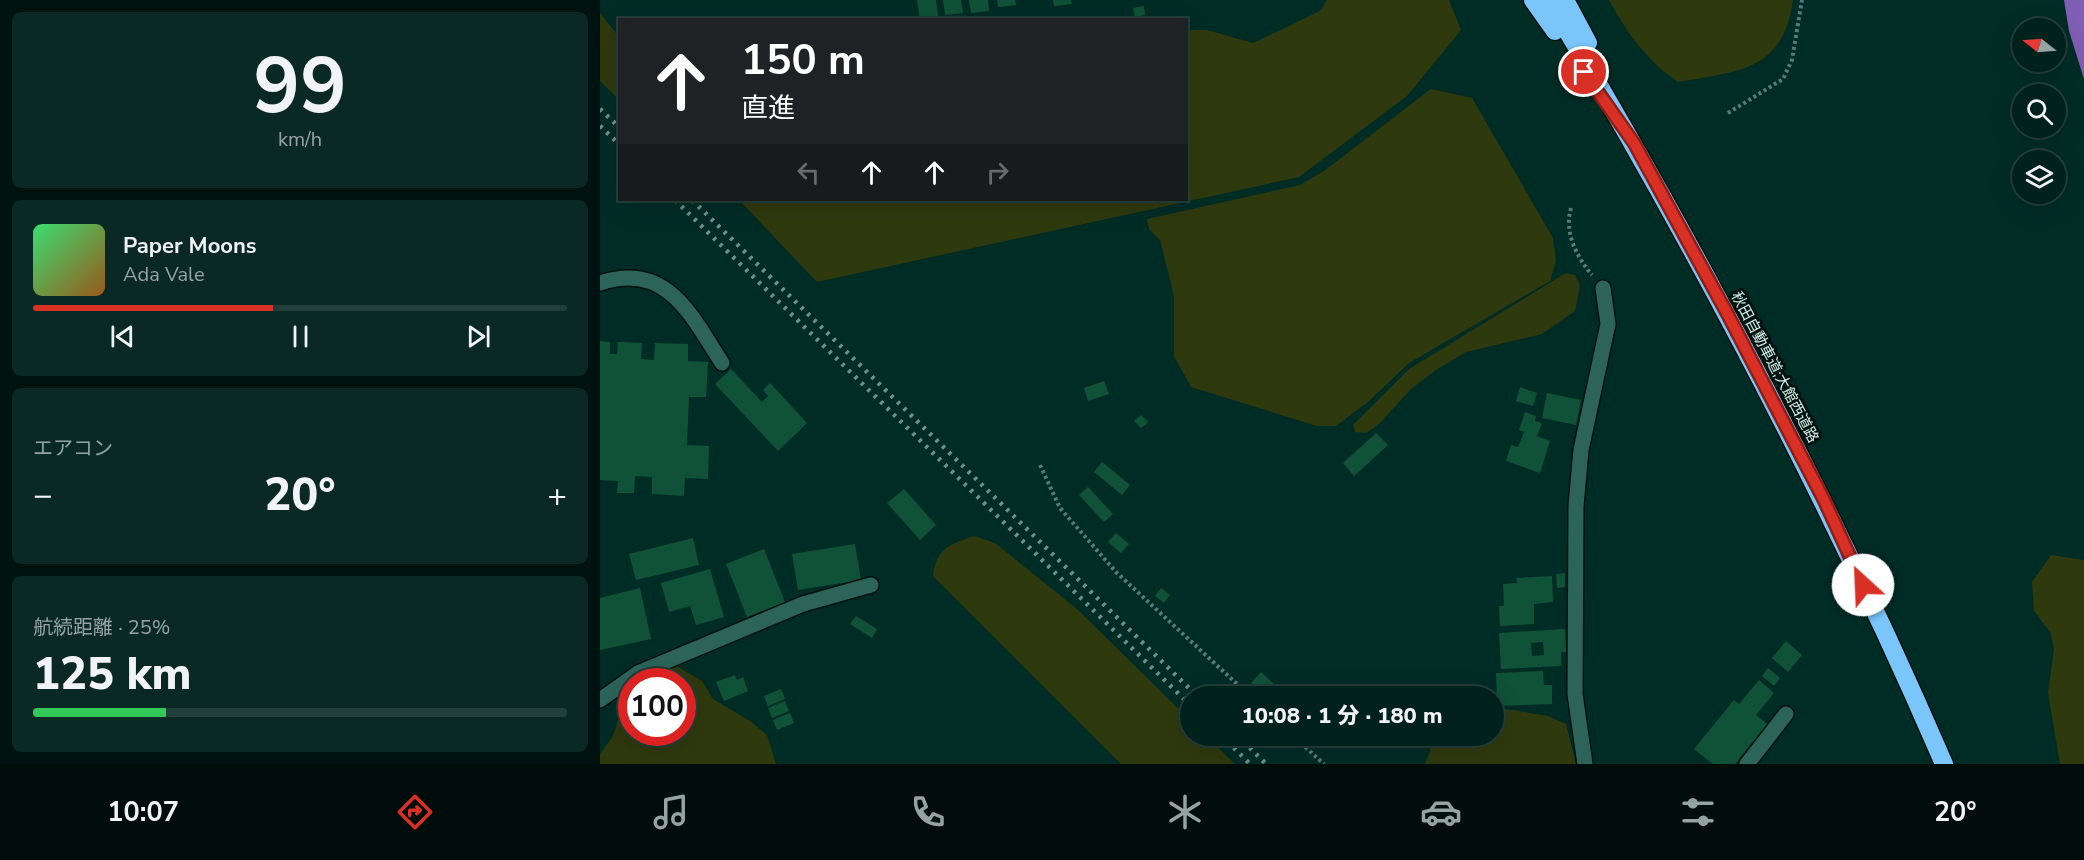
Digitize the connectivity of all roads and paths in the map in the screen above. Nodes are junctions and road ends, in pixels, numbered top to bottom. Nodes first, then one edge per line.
1 (1533, 0) edge
2 (1549, 0) edge
3 (1565, 0) edge
4 (1802, 0) edge
5 (1728, 113) dead end
6 (1634, 143) junction
7 (1571, 208) dead end
8 (600, 283) edge
9 (1603, 288) joint
10 (722, 363) dead end
11 (1040, 465) dead end
12 (871, 585) dead end
13 (1239, 686) edge
14 (600, 700) edge
15 (1786, 714) dead end
16 (1304, 746) edge
17 (1324, 764) edge
18 (1585, 764) edge
19 (1747, 764) edge
20 (1944, 764) edge

1 - 6 highway
2 - 6 highway, 秋田自動車道;大館西道路
3 - 6 highway
4 - 5 path
6 - 20 highway, 秋田自動車道;大館西道路
7 - 9 path
8 - 10 street
9 - 18 street
11 - 13 path
12 - 14 street
15 - 19 street
16 - 17 path

